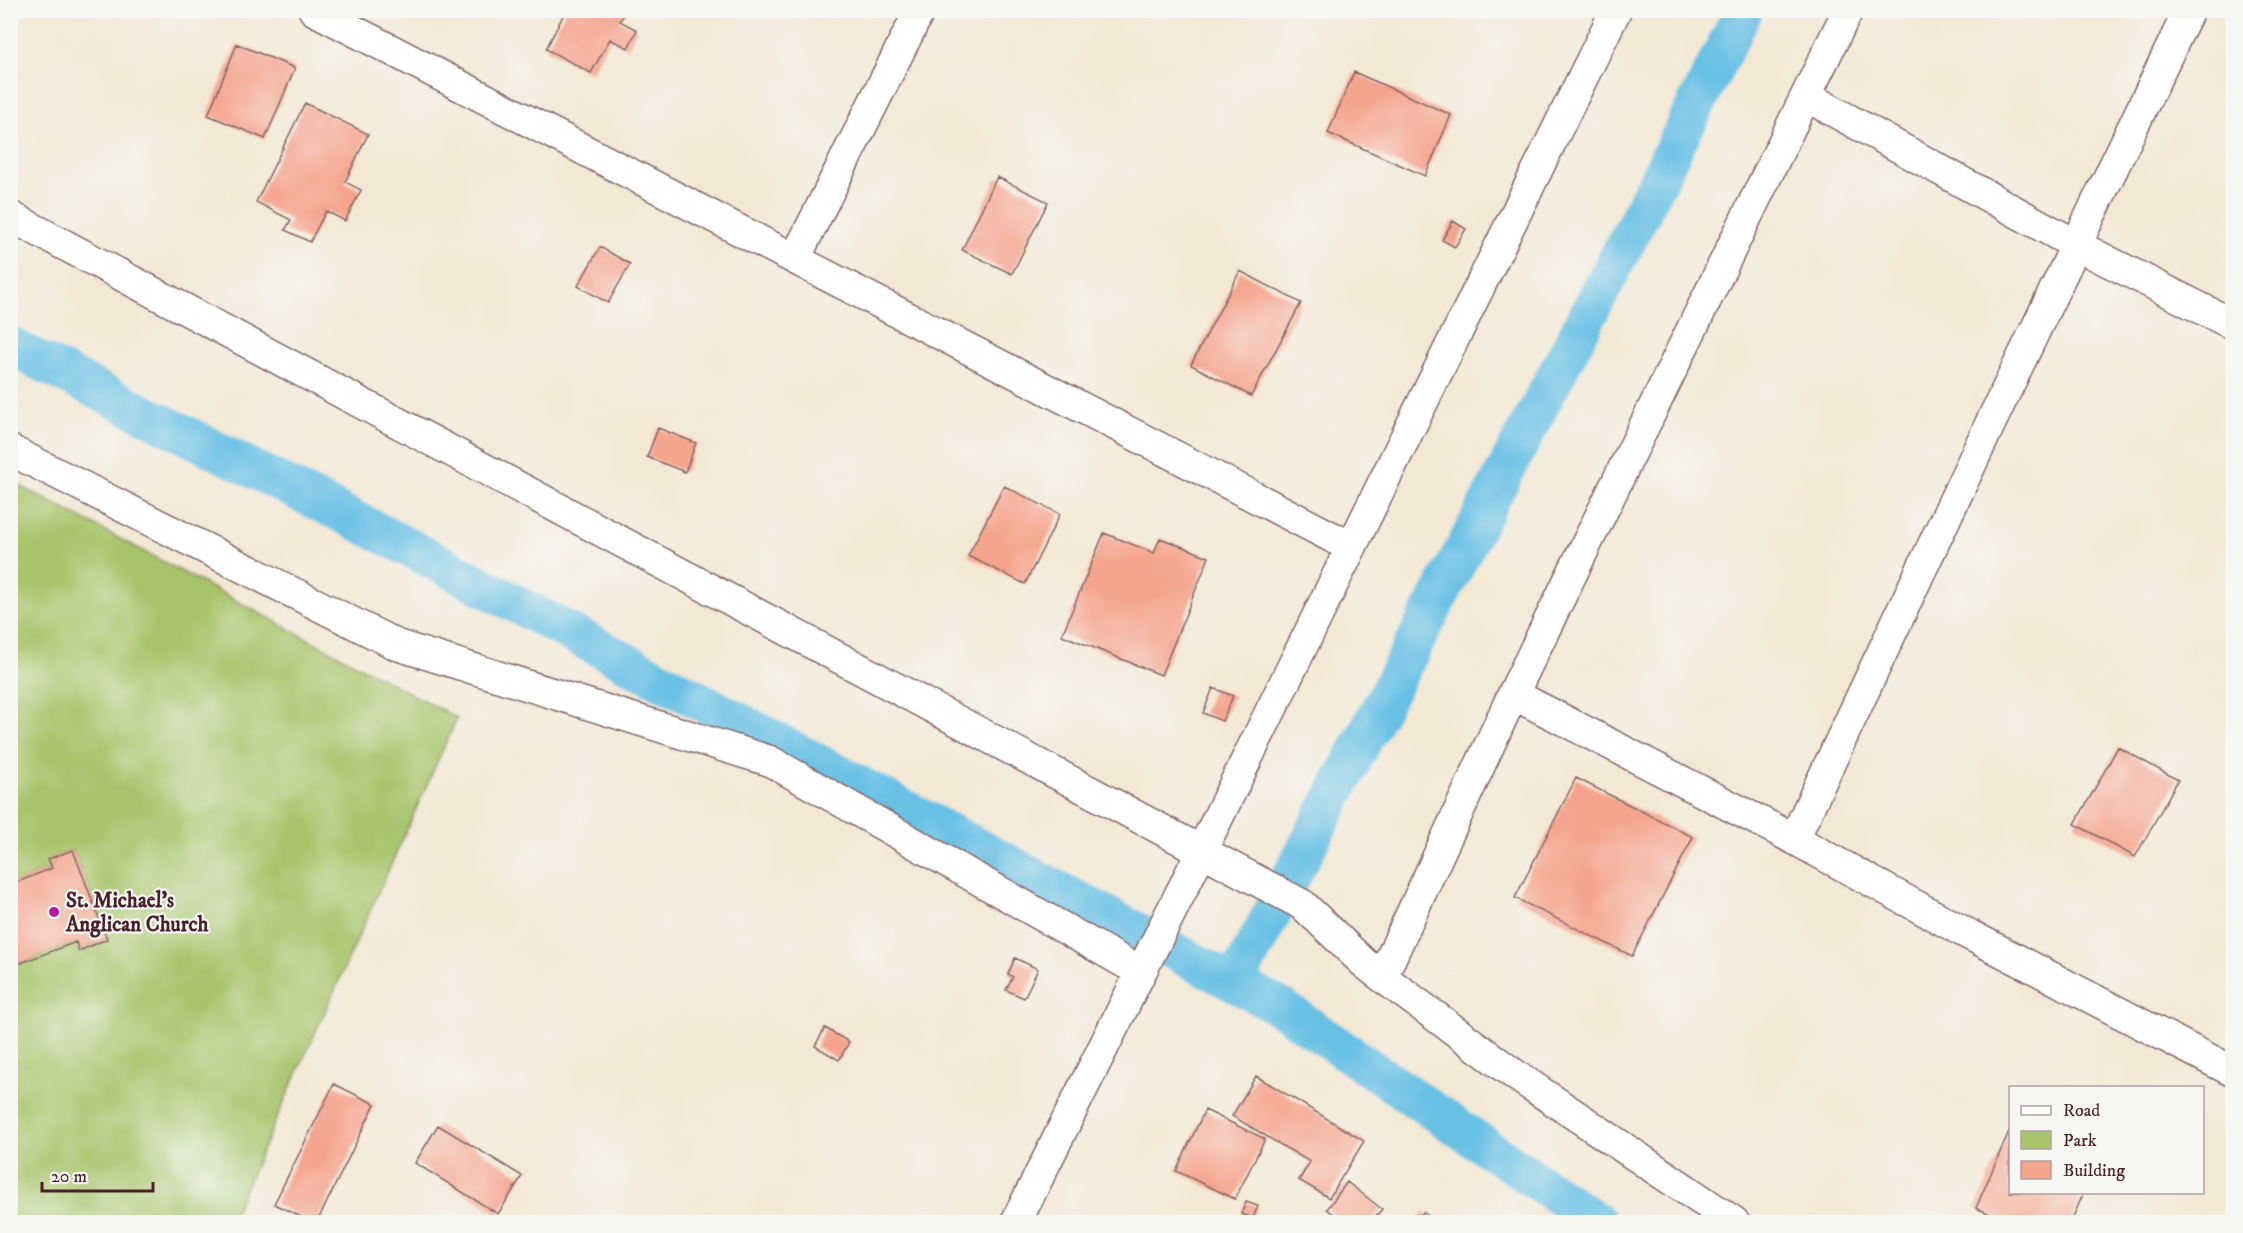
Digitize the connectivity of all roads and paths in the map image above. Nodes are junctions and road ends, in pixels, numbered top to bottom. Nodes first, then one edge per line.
1 (314, 10) edge
2 (920, 10) edge
3 (1616, 10) edge
4 (1848, 10) edge
5 (2189, 10) edge
6 (1806, 96) junction
7 (10, 216) edge
8 (2076, 245) junction
9 (795, 259) junction
10 (2232, 324) edge
11 (10, 450) edge
12 (1351, 547) junction
13 (1513, 694) junction
14 (1794, 839) junction
15 (1201, 852) junction
16 (1141, 972) junction
17 (1382, 977) junction
18 (2232, 1071) edge
19 (1016, 1222) edge
20 (1734, 1222) edge

1 - 9 street
2 - 9 street
3 - 12 street
4 - 6 street
5 - 8 street
6 - 8 street
6 - 13 street
7 - 15 street
8 - 10 street
8 - 14 street
9 - 12 street
11 - 16 street
12 - 15 street
13 - 14 street
13 - 17 street
14 - 18 street
15 - 16 street
15 - 17 street
16 - 19 street
17 - 20 street

